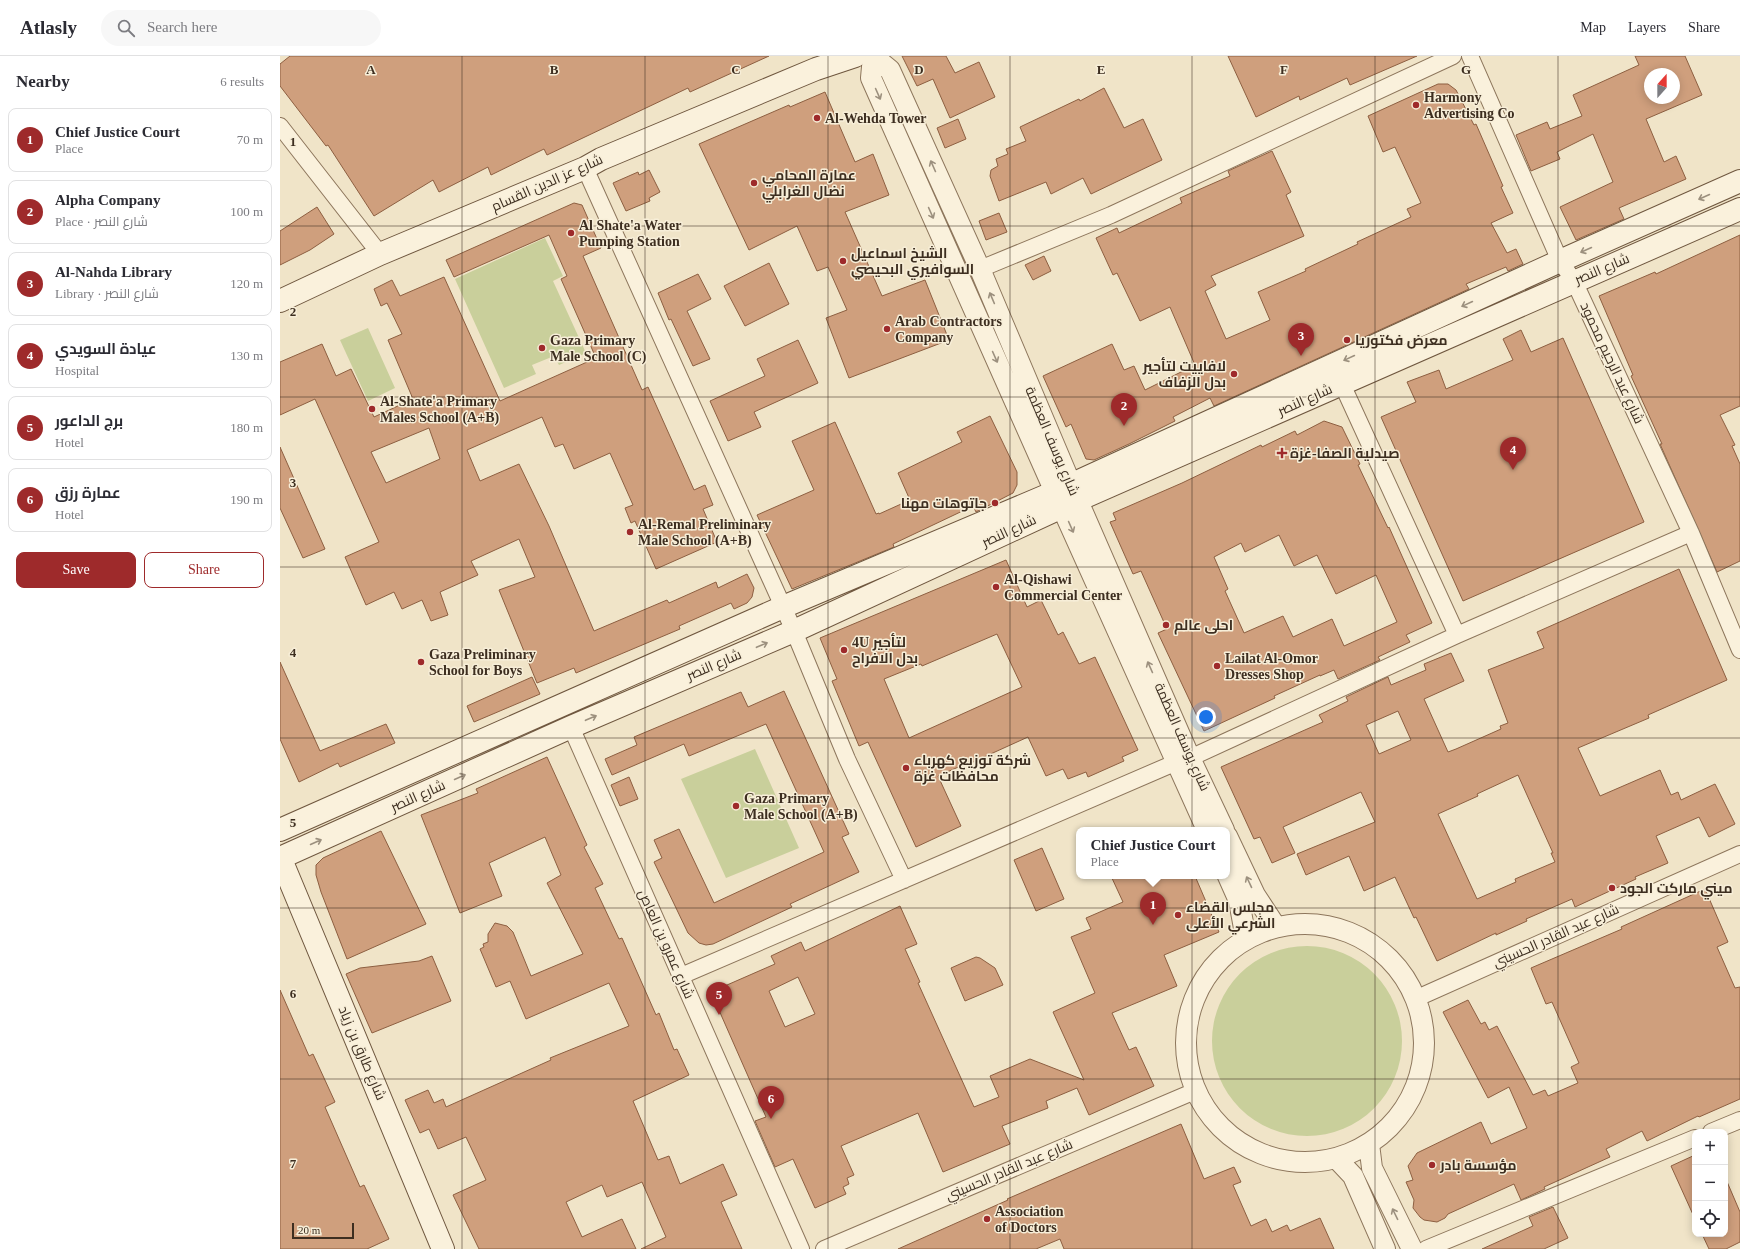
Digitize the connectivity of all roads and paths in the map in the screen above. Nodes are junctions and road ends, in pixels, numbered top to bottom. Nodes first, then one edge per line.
1 (835, 56) edge
2 (856, 56) edge
3 (873, 56) edge
4 (1453, 56) edge
5 (1470, 56) edge
6 (816, 69) junction
7 (280, 126) edge
8 (584, 168) junction
9 (1740, 181) edge
10 (1740, 209) edge
11 (380, 254) junction
12 (1560, 261) junction
13 (980, 269) junction
14 (1574, 281) junction
15 (280, 301) edge
16 (1342, 384) junction
17 (1066, 496) junction
18 (1691, 533) junction
19 (783, 607) junction
20 (794, 631) junction
21 (1457, 636) junction
22 (1740, 650) edge
23 (571, 727) junction
24 (1183, 760) junction
25 (1206, 827) edge
26 (1222, 827) edge
27 (280, 830) edge
28 (1230, 842) edge
29 (1740, 854) edge
30 (280, 857) edge
31 (1229, 879) edge
32 (904, 880) junction
33 (1276, 927) junction
34 (1246, 939) junction
35 (681, 976) junction
36 (1415, 999) junction
37 (1195, 1091) junction
38 (1740, 1120) edge
39 (1718, 1129) edge
40 (1692, 1139) edge
41 (1369, 1144) junction
42 (1336, 1158) junction
43 (443, 1249) edge
44 (800, 1249) edge
45 (824, 1249) edge
46 (1385, 1249) edge
47 (1412, 1249) edge
48 (1426, 1249) edge

1 - 6 main road, شارع عز الدين القسام
2 - 6 main road, شارع عز الدين القسام
13 -> 3 street, شارع يوسف العظمة
3 -> 17 street, شارع يوسف العظمة
4 - 13 street
5 - 12 street, شارع عبد الرحيم محمود
6 - 8 main road, شارع عز الدين القسام
7 - 11 street
8 - 11 main road, شارع عز الدين القسام
8 - 19 street
9 -> 12 main road, شارع النصر
10 - 14 main road, شارع النصر
11 - 15 main road, شارع عز الدين القسام
12 - 14 street, شارع عبد الرحيم محمود
12 -> 17 main road, شارع النصر
17 -> 13 street, شارع يوسف العظمة
14 - 16 main road, شارع النصر
14 - 18 street, شارع عبد الرحيم محمود
16 - 17 main road, شارع النصر
16 - 21 street
17 - 19 main road, شارع النصر
17 - 20 main road, شارع النصر
17 - 24 street, شارع يوسف العظمة
18 - 21 street
18 - 22 street, شارع عبد الرحيم محمود
19 - 20 street
19 - 27 main road, شارع النصر
23 -> 20 main road, شارع النصر
20 - 32 street
21 - 24 street
30 -> 23 main road, شارع النصر
23 - 35 street, شارع عمرو بن العاص
24 - 25 street, شارع يوسف العظمة
24 - 26 street, شارع يوسف العظمة
24 - 32 street
33 -> 28 street
29 - 36 street, شارع عبد القادر الحسيني
30 - 43 main road, شارع طارق بن زياد
31 - 34 street
32 - 35 street
33 - 34 street
33 - 36 street
34 - 37 street
35 - 44 street, شارع عمرو بن العاص
36 - 41 street
37 - 42 street
37 - 45 street, شارع عبد القادر الحسيني
38 - 39 street
40 - 48 street
41 - 42 street
47 -> 41 street
42 - 46 street

